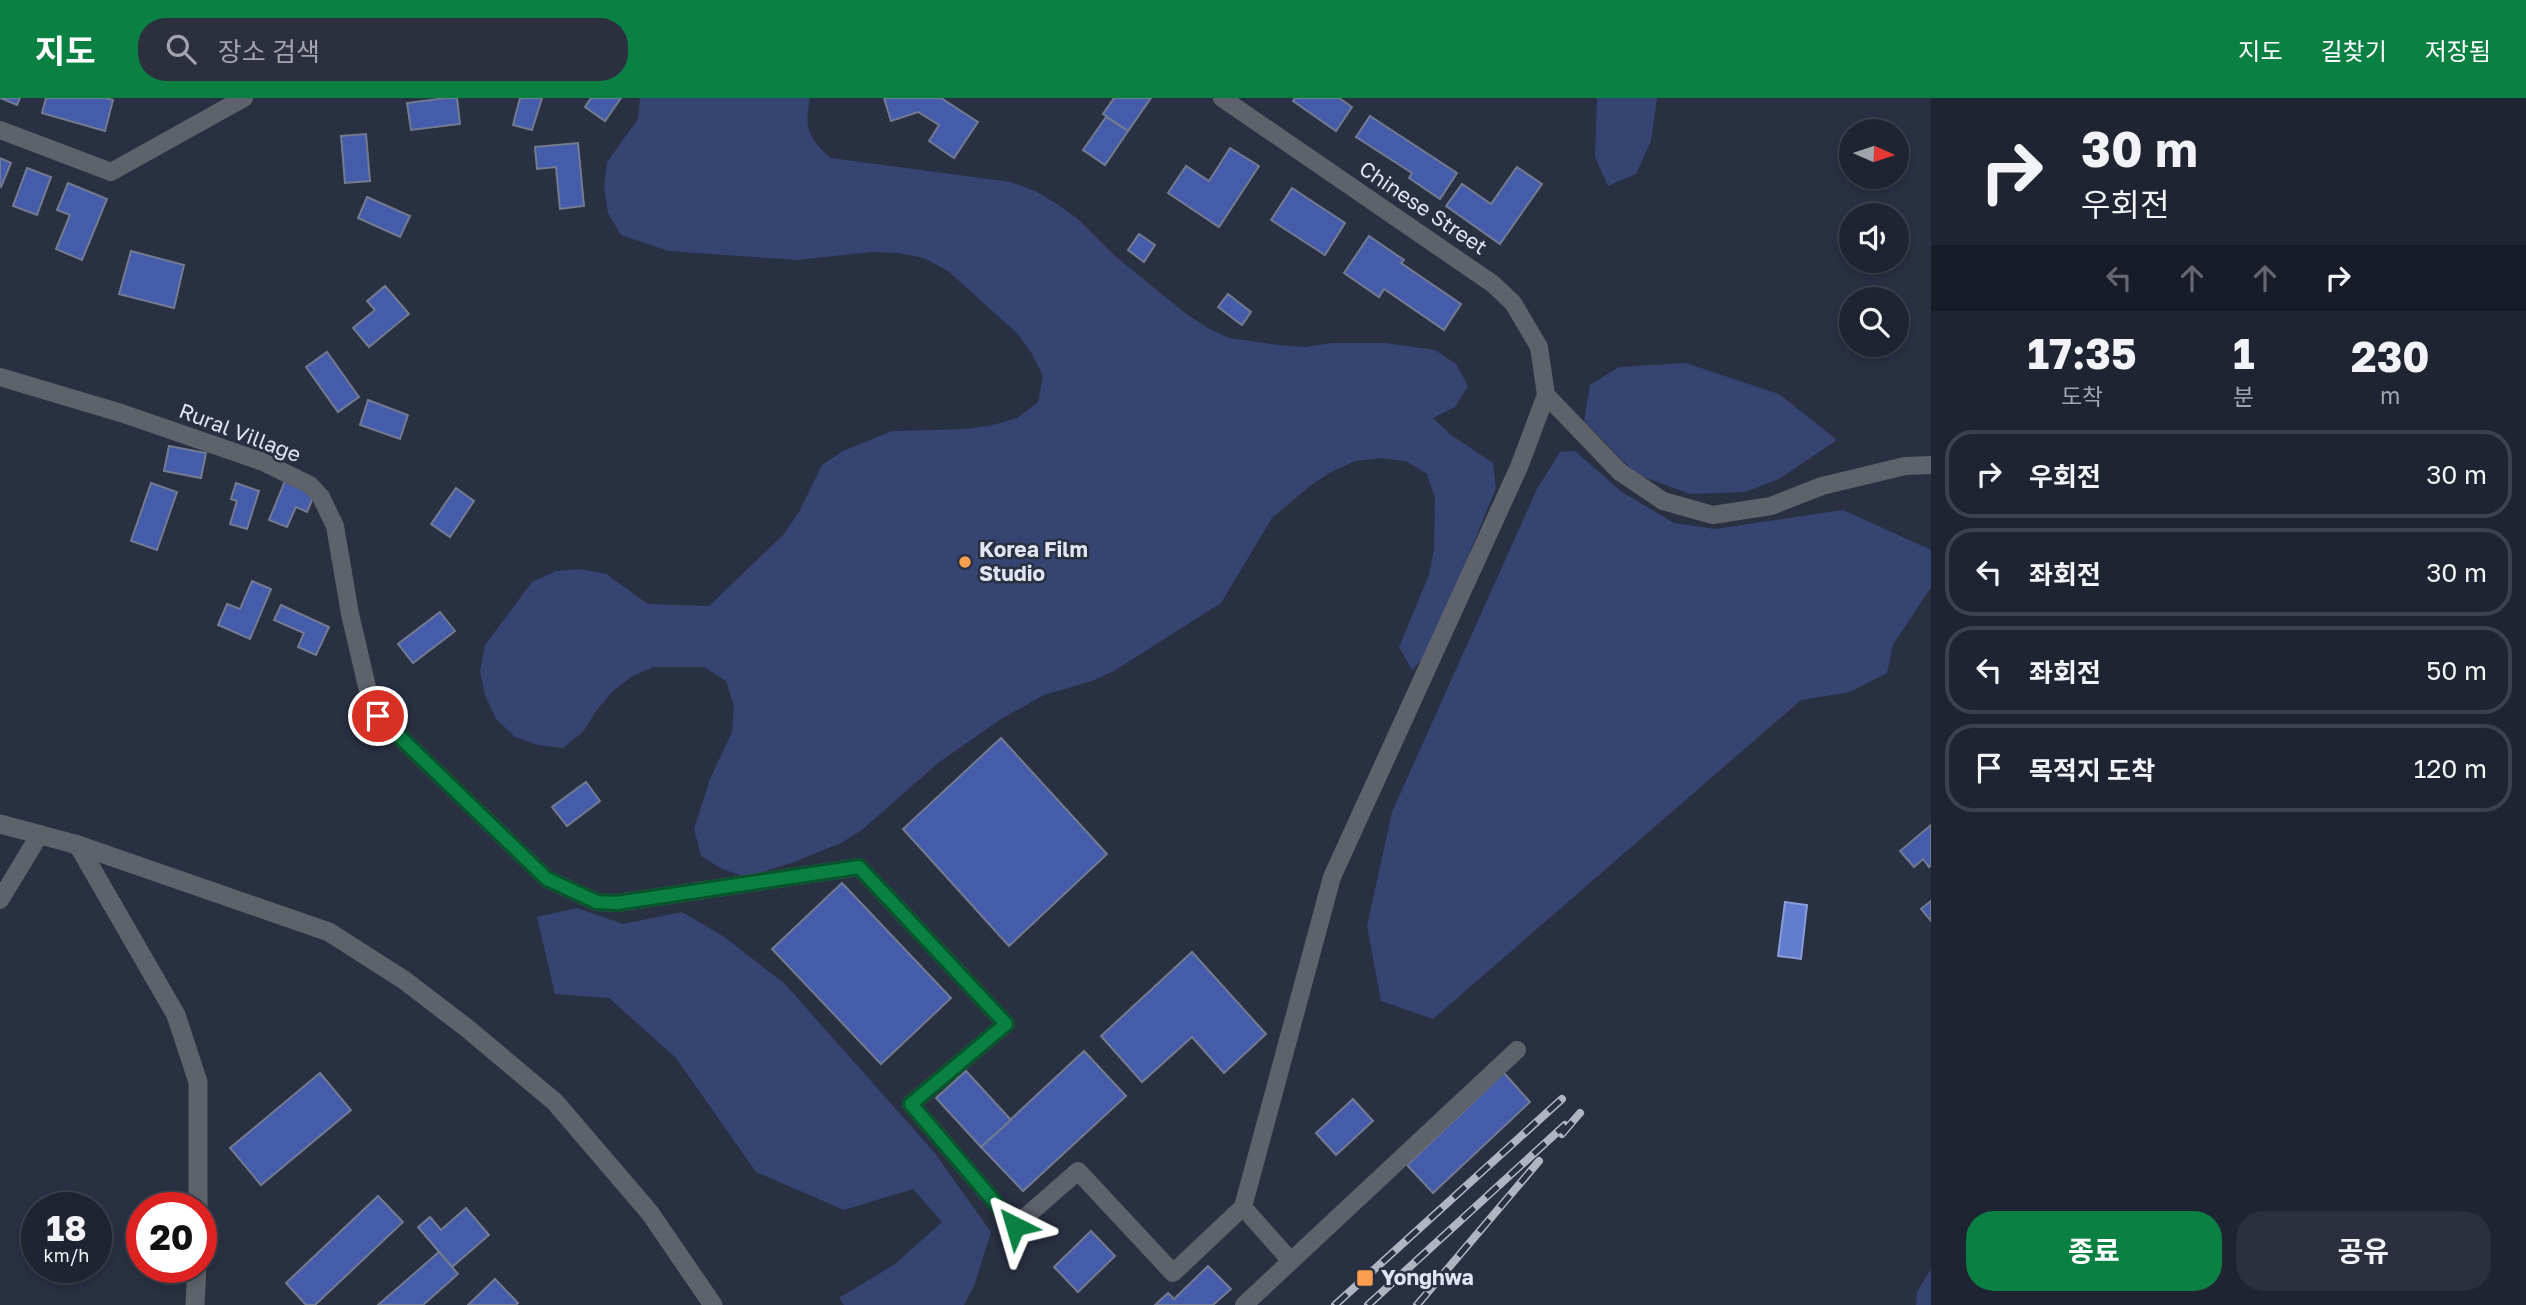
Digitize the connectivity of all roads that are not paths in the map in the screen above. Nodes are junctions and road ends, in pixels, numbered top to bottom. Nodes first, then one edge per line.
1 (244, 98) edge
2 (1222, 98) edge
3 (0, 130) edge
4 (0, 377) edge
5 (1546, 395) junction
6 (1931, 465) edge
7 (0, 824) edge
8 (40, 834) junction
9 (78, 845) junction
10 (0, 900) edge
11 (1517, 1050) dead end
12 (198, 1192) edge
13 (1243, 1207) junction
14 (1290, 1260) junction
15 (196, 1283) edge
16 (195, 1305) edge
17 (713, 1305) edge
18 (1244, 1305) edge

1 - 3 lane
2 - 5 lane, Chinese Street
4 - 13 lane, Rural Village
5 - 6 lane
5 - 13 lane
7 - 8 street
8 - 9 street
8 - 10 lane
9 - 12 street
9 - 17 street
11 - 14 lane
13 - 14 lane
14 - 18 lane
15 - 16 street

